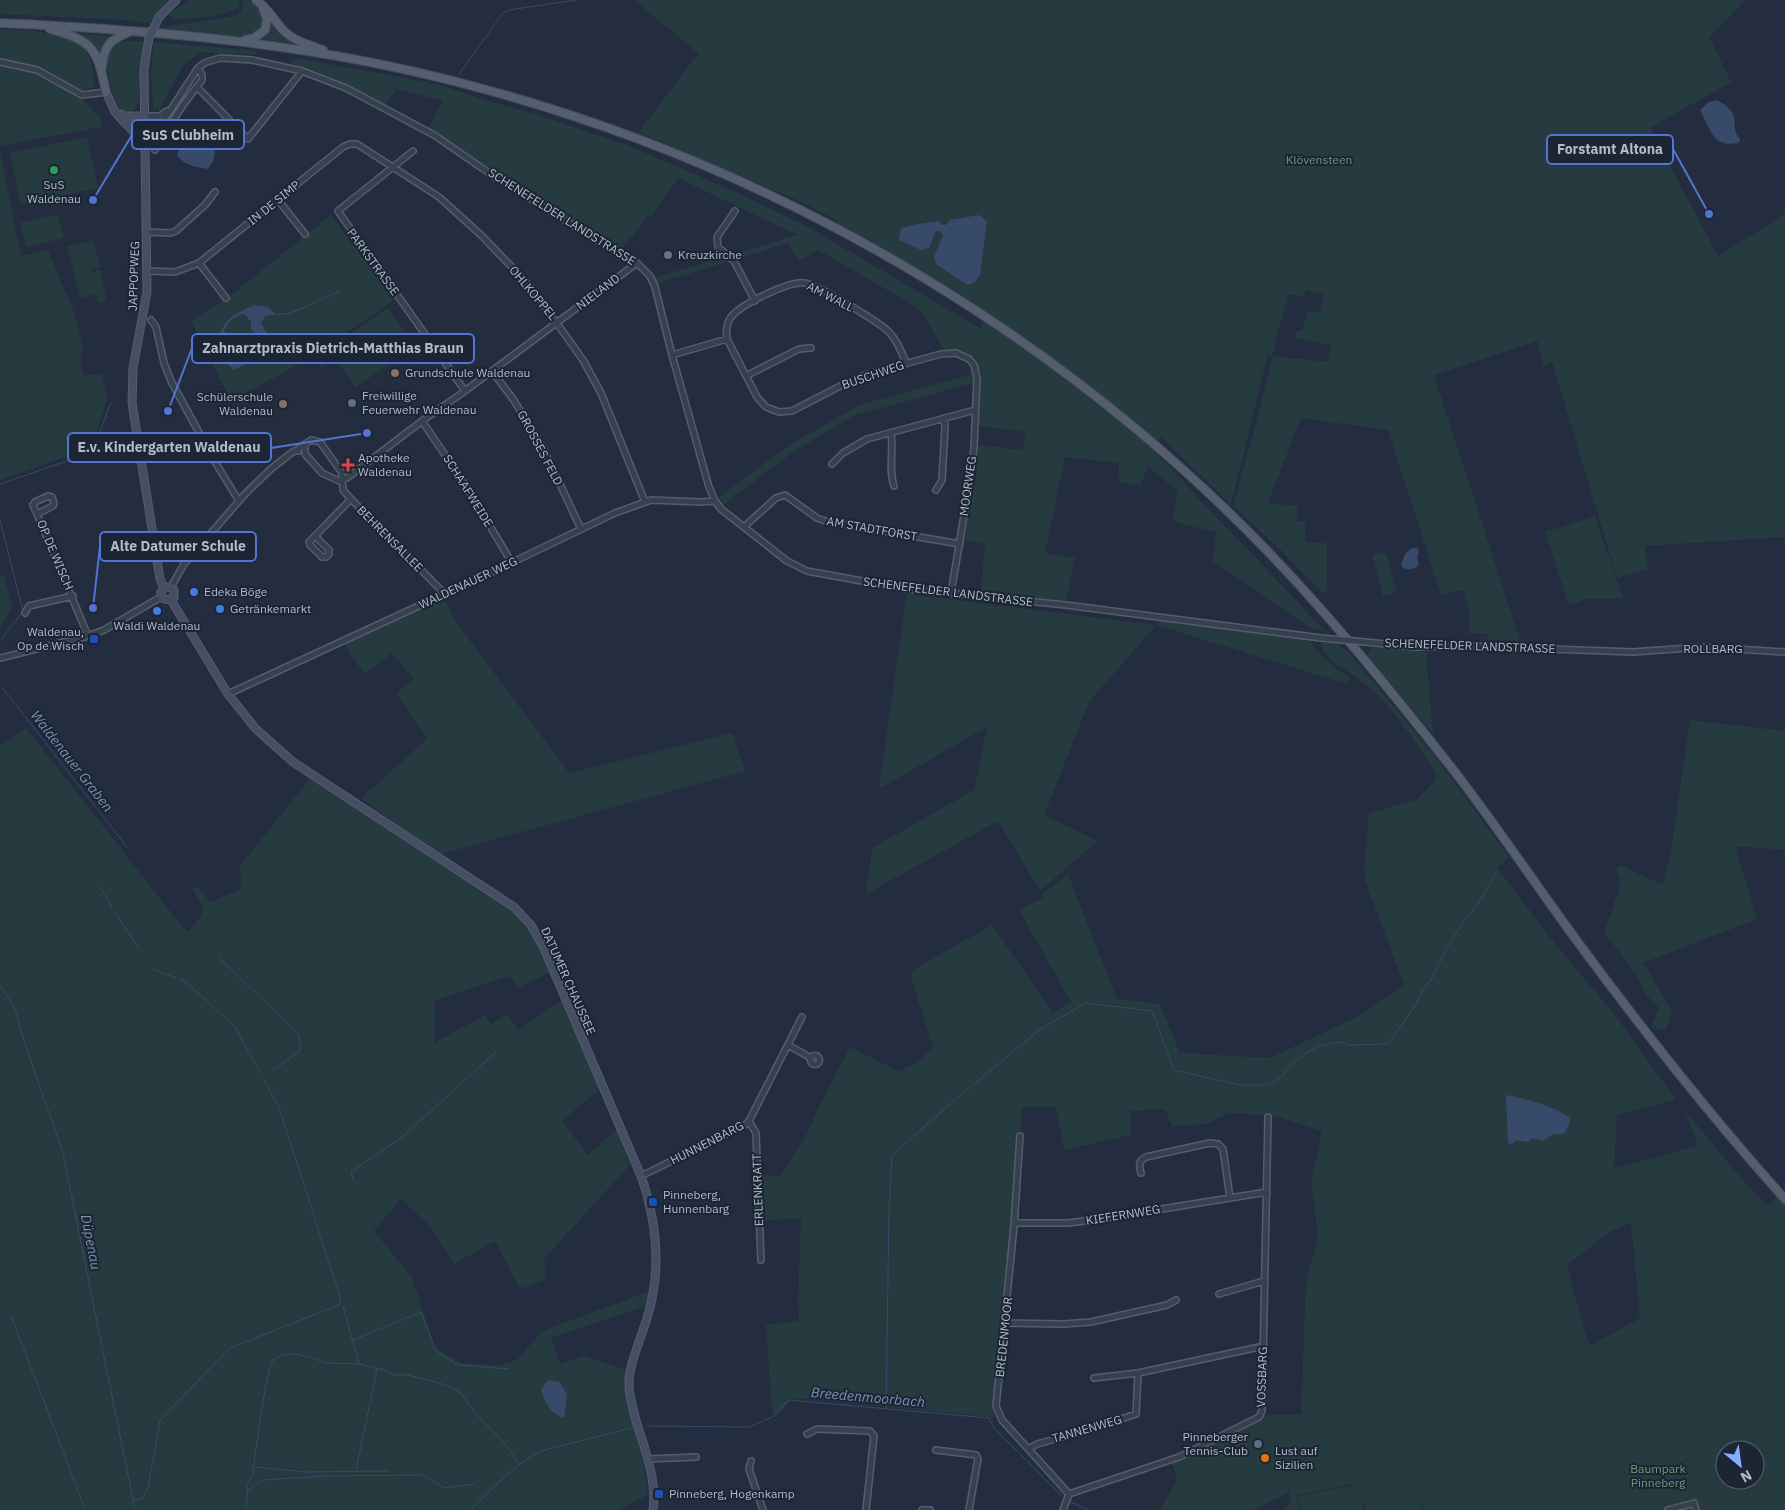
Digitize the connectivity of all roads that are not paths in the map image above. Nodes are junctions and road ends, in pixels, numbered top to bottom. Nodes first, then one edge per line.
1 (176, 0) edge
2 (256, 0) edge
3 (0, 23) edge
4 (36, 25) junction
5 (131, 31) junction
6 (239, 42) junction
7 (339, 56) junction
8 (0, 62) edge
9 (198, 68) junction
10 (102, 69) junction
11 (302, 71) junction
12 (197, 87) junction
13 (106, 92) junction
14 (170, 110) junction
15 (115, 112) junction
16 (144, 116) junction
17 (125, 124) junction
18 (160, 125) junction
19 (145, 126) junction
20 (145, 144) junction
21 (350, 144) joint
22 (155, 150) dead end
23 (412, 151) dead end
24 (394, 166) junction
25 (215, 192) dead end
26 (278, 200) junction
27 (735, 211) dead end
28 (146, 232) junction
29 (305, 234) dead end
30 (200, 263) junction
31 (637, 263) junction
32 (147, 271) junction
33 (226, 298) dead end
34 (755, 301) junction
35 (152, 320) dead end
36 (557, 322) junction
37 (727, 339) junction
38 (812, 348) dead end
39 (672, 355) junction
40 (906, 363) junction
41 (492, 371) junction
42 (746, 376) junction
43 (976, 378) joint
44 (465, 391) junction
45 (975, 410) junction
46 (944, 418) junction
47 (422, 421) junction
48 (891, 433) junction
49 (305, 445) junction
50 (295, 451) junction
51 (304, 452) junction
52 (832, 464) dead end
53 (342, 480) junction
54 (894, 486) dead end
55 (936, 490) dead end
56 (352, 500) junction
57 (239, 501) junction
58 (715, 501) junction
59 (645, 502) junction
60 (37, 514) dead end
61 (744, 527) junction
62 (581, 530) junction
63 (315, 536) dead end
64 (960, 544) junction
65 (512, 563) junction
66 (167, 587) junction
67 (951, 593) junction
68 (445, 594) junction
69 (73, 596) junction
70 (161, 597) junction
71 (170, 600) junction
72 (25, 613) dead end
73 (88, 636) junction
74 (1642, 652) joint
75 (1785, 652) edge
76 (0, 658) edge
77 (228, 694) junction
78 (802, 1017) dead end
79 (788, 1045) junction
80 (811, 1058) dead end
81 (1268, 1117) dead end
82 (750, 1121) junction
83 (1020, 1136) dead end
84 (1140, 1173) dead end
85 (641, 1176) junction
86 (1267, 1192) junction
87 (1230, 1198) junction
88 (1785, 1199) edge
89 (1015, 1223) junction
90 (761, 1260) dead end
91 (1264, 1281) junction
92 (1219, 1294) dead end
93 (1176, 1300) dead end
94 (1006, 1323) junction
95 (1264, 1346) junction
96 (1138, 1372) junction
97 (1094, 1378) dead end
98 (807, 1434) dead end
99 (1028, 1449) junction
100 (936, 1450) dead end
101 (696, 1457) dead end
102 (648, 1459) junction
103 (751, 1461) dead end
104 (1069, 1494) junction
105 (653, 1510) edge
106 (762, 1510) edge
107 (866, 1510) edge
108 (922, 1510) edge
109 (930, 1510) edge
110 (969, 1510) edge
111 (1063, 1510) edge
112 (1668, 1510) edge
113 (1696, 1510) edge

1 - 16 street, JAPPOPWEG, bridge
2 - 6 main road
2 - 7 main road
3 - 4 main road
4 - 5 main road
4 - 10 main road
5 - 6 main road
5 - 10 main road
6 - 7 main road
7 - 88 main road
8 - 13 street
9 - 11 street, SCHENEFELDER LANDSTRASSE
9 - 12 street
9 - 14 street
10 - 13 main road
11 - 12 street
11 - 31 street, SCHENEFELDER LANDSTRASSE
12 - 22 street
13 - 15 street
14 - 16 street
14 - 18 street
15 - 16 street
15 - 17 street
16 - 19 street, JAPPOPWEG
17 - 19 street
17 - 20 street
18 - 19 street
18 - 20 street
19 - 20 street, JAPPOPWEG
20 - 28 street, JAPPOPWEG
21 - 24 street, OHLKOPPEL
21 - 26 street, IN DE SIMP
23 - 24 street, PARKSTRASSE
24 - 36 street, OHLKOPPEL
24 - 44 street, PARKSTRASSE
25 - 28 street
26 - 29 street
26 - 30 street, IN DE SIMP
27 - 34 street
28 - 32 street, JAPPOPWEG
30 - 32 street, IN DE SIMP
30 - 33 street
31 - 36 street, NIELAND
31 - 39 street, SCHENEFELDER LANDSTRASSE
32 - 66 street, JAPPOPWEG
34 - 37 street, AM WALL
34 - 40 street, AM WALL
35 - 57 street
36 - 41 street, NIELAND
36 - 59 street, OHLKOPPEL
37 - 39 street
37 - 42 street, BUSCHWEG
38 - 42 street
39 - 58 street, SCHENEFELDER LANDSTRASSE
40 - 42 street, BUSCHWEG
40 - 43 street, BUSCHWEG
41 - 44 street, NIELAND
41 - 62 street, GROSSES FELD
43 - 45 street, MOORWEG
44 - 47 street, NIELAND
45 - 46 street
45 - 64 street, MOORWEG
46 - 48 street
46 - 55 street
47 - 53 street, NIELAND
47 - 65 street, SCHAAFWEIDE
48 - 52 street
48 - 54 street
49 - 50 street
49 - 51 street
49 - 53 street, BEHRENSALLEE
50 - 51 street
50 - 57 street
51 - 53 street
53 - 56 street, BEHRENSALLEE
56 - 63 street
56 - 68 street, BEHRENSALLEE
57 - 66 street
58 - 59 street, WALDENAUER WEG
58 - 61 street, SCHENEFELDER LANDSTRASSE
59 - 62 street, WALDENAUER WEG
60 - 69 street, OP DE WISCH
61 - 64 street, AM STADTFORST
61 - 67 street, SCHENEFELDER LANDSTRASSE
62 - 65 street, WALDENAUER WEG
64 - 67 street, MOORWEG
65 - 68 street, WALDENAUER WEG
66 - 70 street
66 - 71 street
67 - 74 street, SCHENEFELDER LANDSTRASSE, bridge
68 - 77 street, WALDENAUER WEG
69 - 72 street, OP DE WISCH
69 - 73 street, OP DE WISCH
70 - 71 street
70 - 73 street
71 - 77 street, DATUMER CHAUSSEE
73 - 76 street
74 - 75 street, ROLLBARG
77 - 85 street, DATUMER CHAUSSEE
78 - 79 street, HUNNENBARG
79 - 80 street
79 - 82 street, HUNNENBARG
81 - 86 street, VOSSBARG
82 - 85 street, HUNNENBARG
82 - 90 street, ERLENKRATT
83 - 89 street, BREDENMOOR
84 - 87 street
85 - 102 street, DATUMER CHAUSSEE
86 - 87 street, KIEFERNWEG
86 - 91 street, VOSSBARG
87 - 89 street, KIEFERNWEG
89 - 94 street, BREDENMOOR
91 - 92 street
91 - 95 street, VOSSBARG
93 - 94 street
94 - 99 street, BREDENMOOR
95 - 96 street
95 - 104 street, VOSSBARG
96 - 97 street
96 - 99 street, TANNENWEG
98 - 107 street
99 - 104 street, BREDENMOOR
100 - 110 street
101 - 102 street
102 - 105 street, DATUMER CHAUSSEE
103 - 106 street
104 - 111 street
108 - 109 street
112 - 113 street

